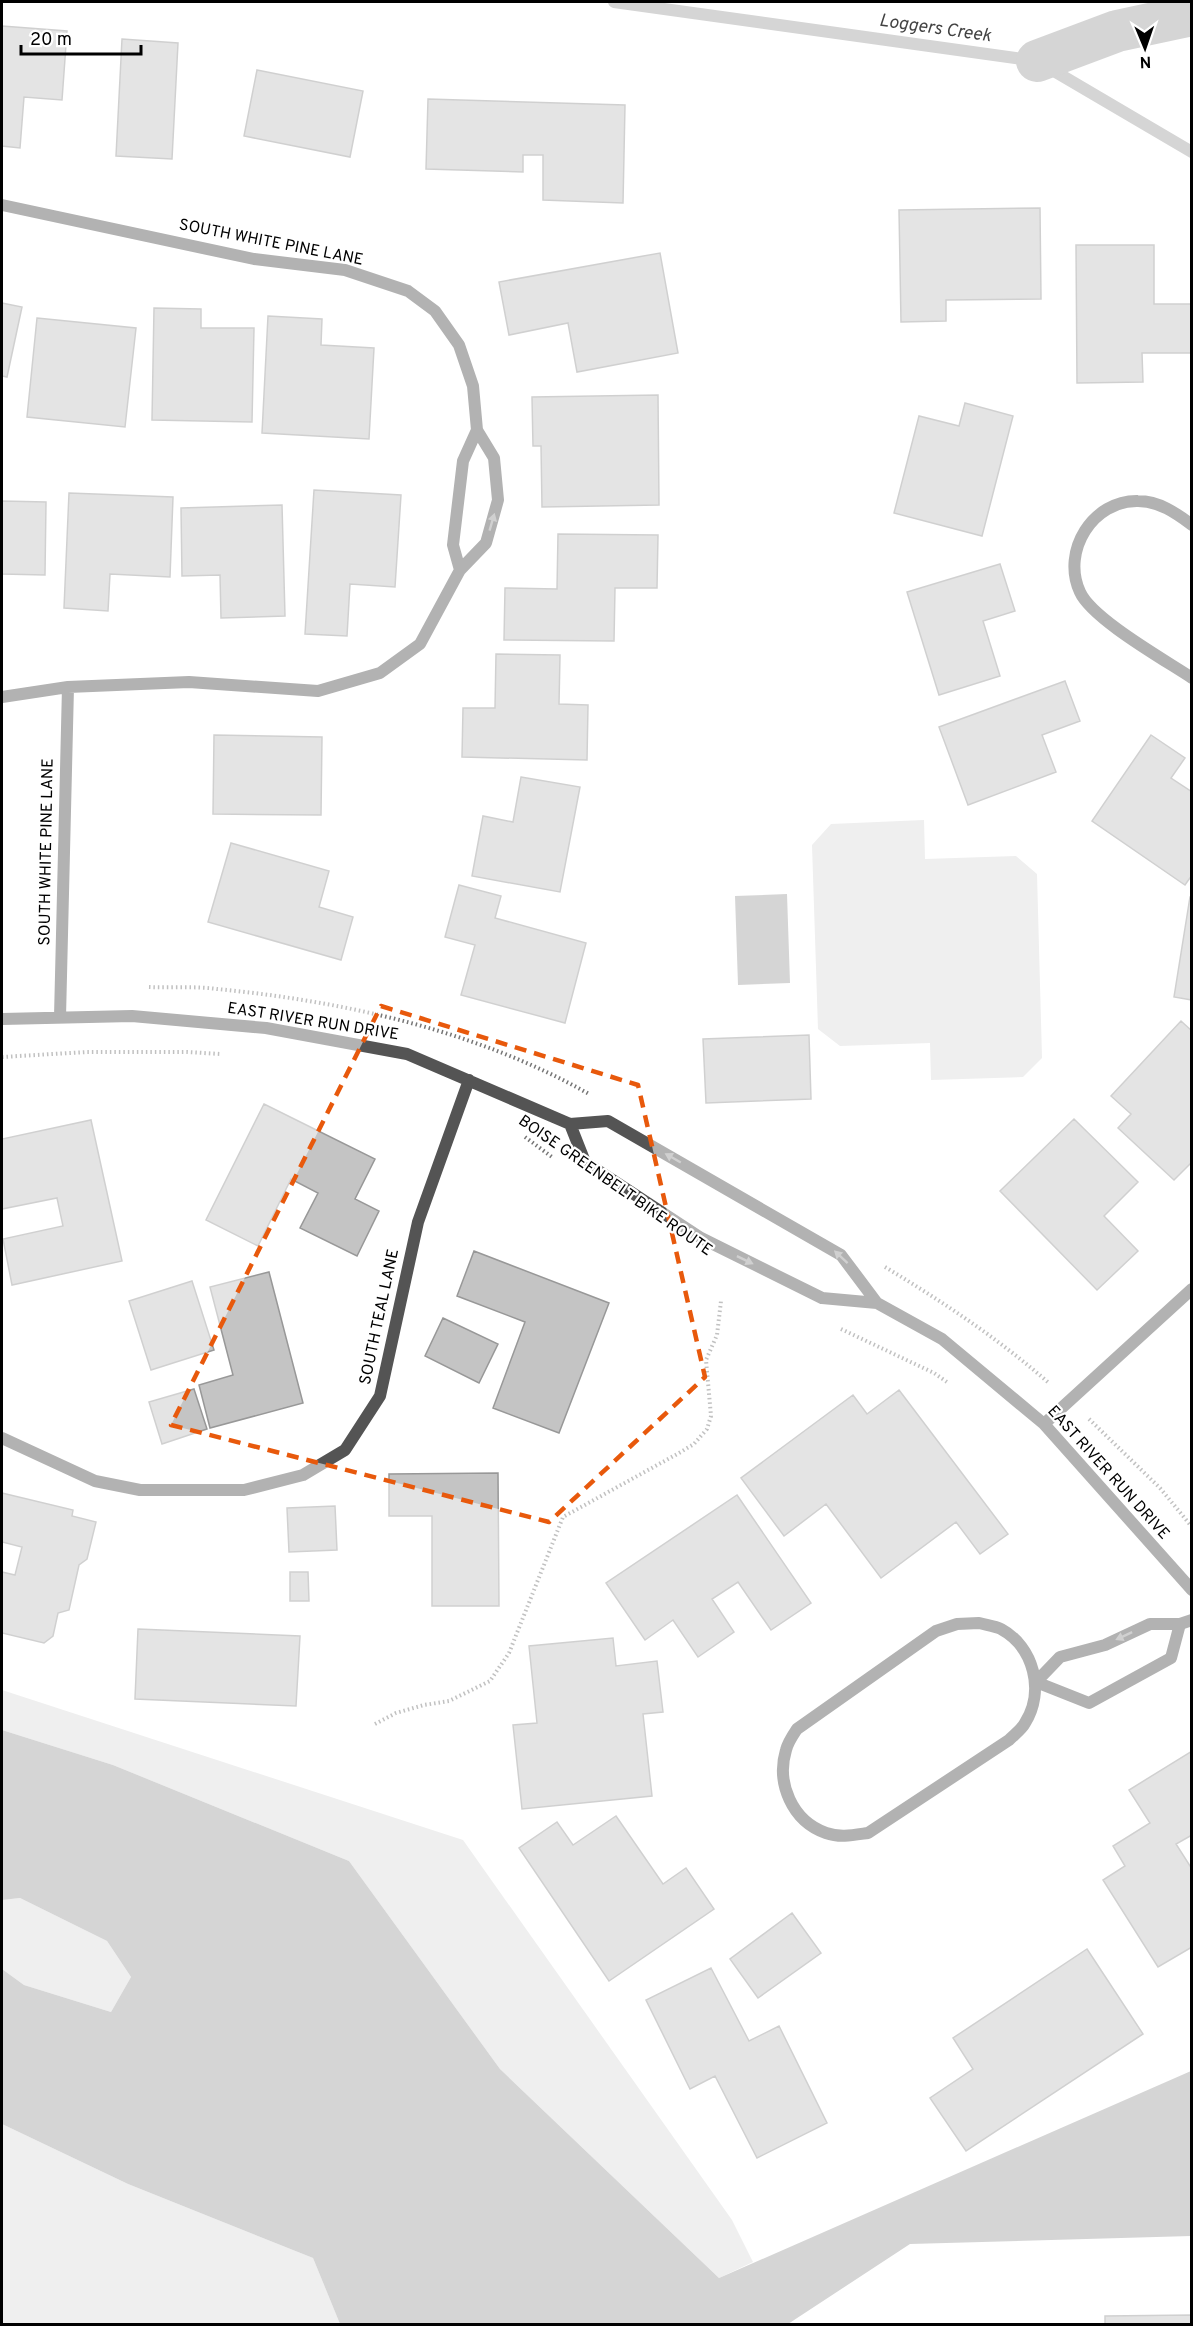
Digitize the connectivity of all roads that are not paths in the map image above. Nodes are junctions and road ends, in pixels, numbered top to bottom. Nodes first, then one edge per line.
1 (2, 205) edge
2 (477, 430) junction
3 (1191, 525) edge
4 (460, 570) junction
5 (1191, 678) edge
6 (68, 687) junction
7 (2, 697) edge
8 (60, 1017) junction
9 (2, 1019) edge
10 (469, 1080) junction
11 (570, 1124) junction
12 (1191, 1289) edge
13 (877, 1303) junction
14 (1044, 1424) junction
15 (2, 1438) edge
16 (1191, 1590) edge
17 (1186, 1622) edge
18 (1036, 1682) junction

1 - 2 street, SOUTH WHITE PINE LANE
2 - 4 street, SOUTH WHITE PINE LANE
4 -> 2 street, SOUTH WHITE PINE LANE
3 - 5 street
4 - 6 street, SOUTH WHITE PINE LANE
6 - 7 street, SOUTH WHITE PINE LANE
6 - 8 street, SOUTH WHITE PINE LANE
8 - 9 street, EAST RIVER RUN DRIVE
8 - 10 street, EAST RIVER RUN DRIVE
10 - 11 street, EAST RIVER RUN DRIVE
10 - 15 street, SOUTH TEAL LANE
13 -> 11 street, EAST RIVER RUN DRIVE
11 -> 13 street, EAST RIVER RUN DRIVE
12 - 14 street
13 - 14 street, EAST RIVER RUN DRIVE
14 - 16 street, EAST RIVER RUN DRIVE
17 -> 18 street
17 - 18 street
18 - 18 street

